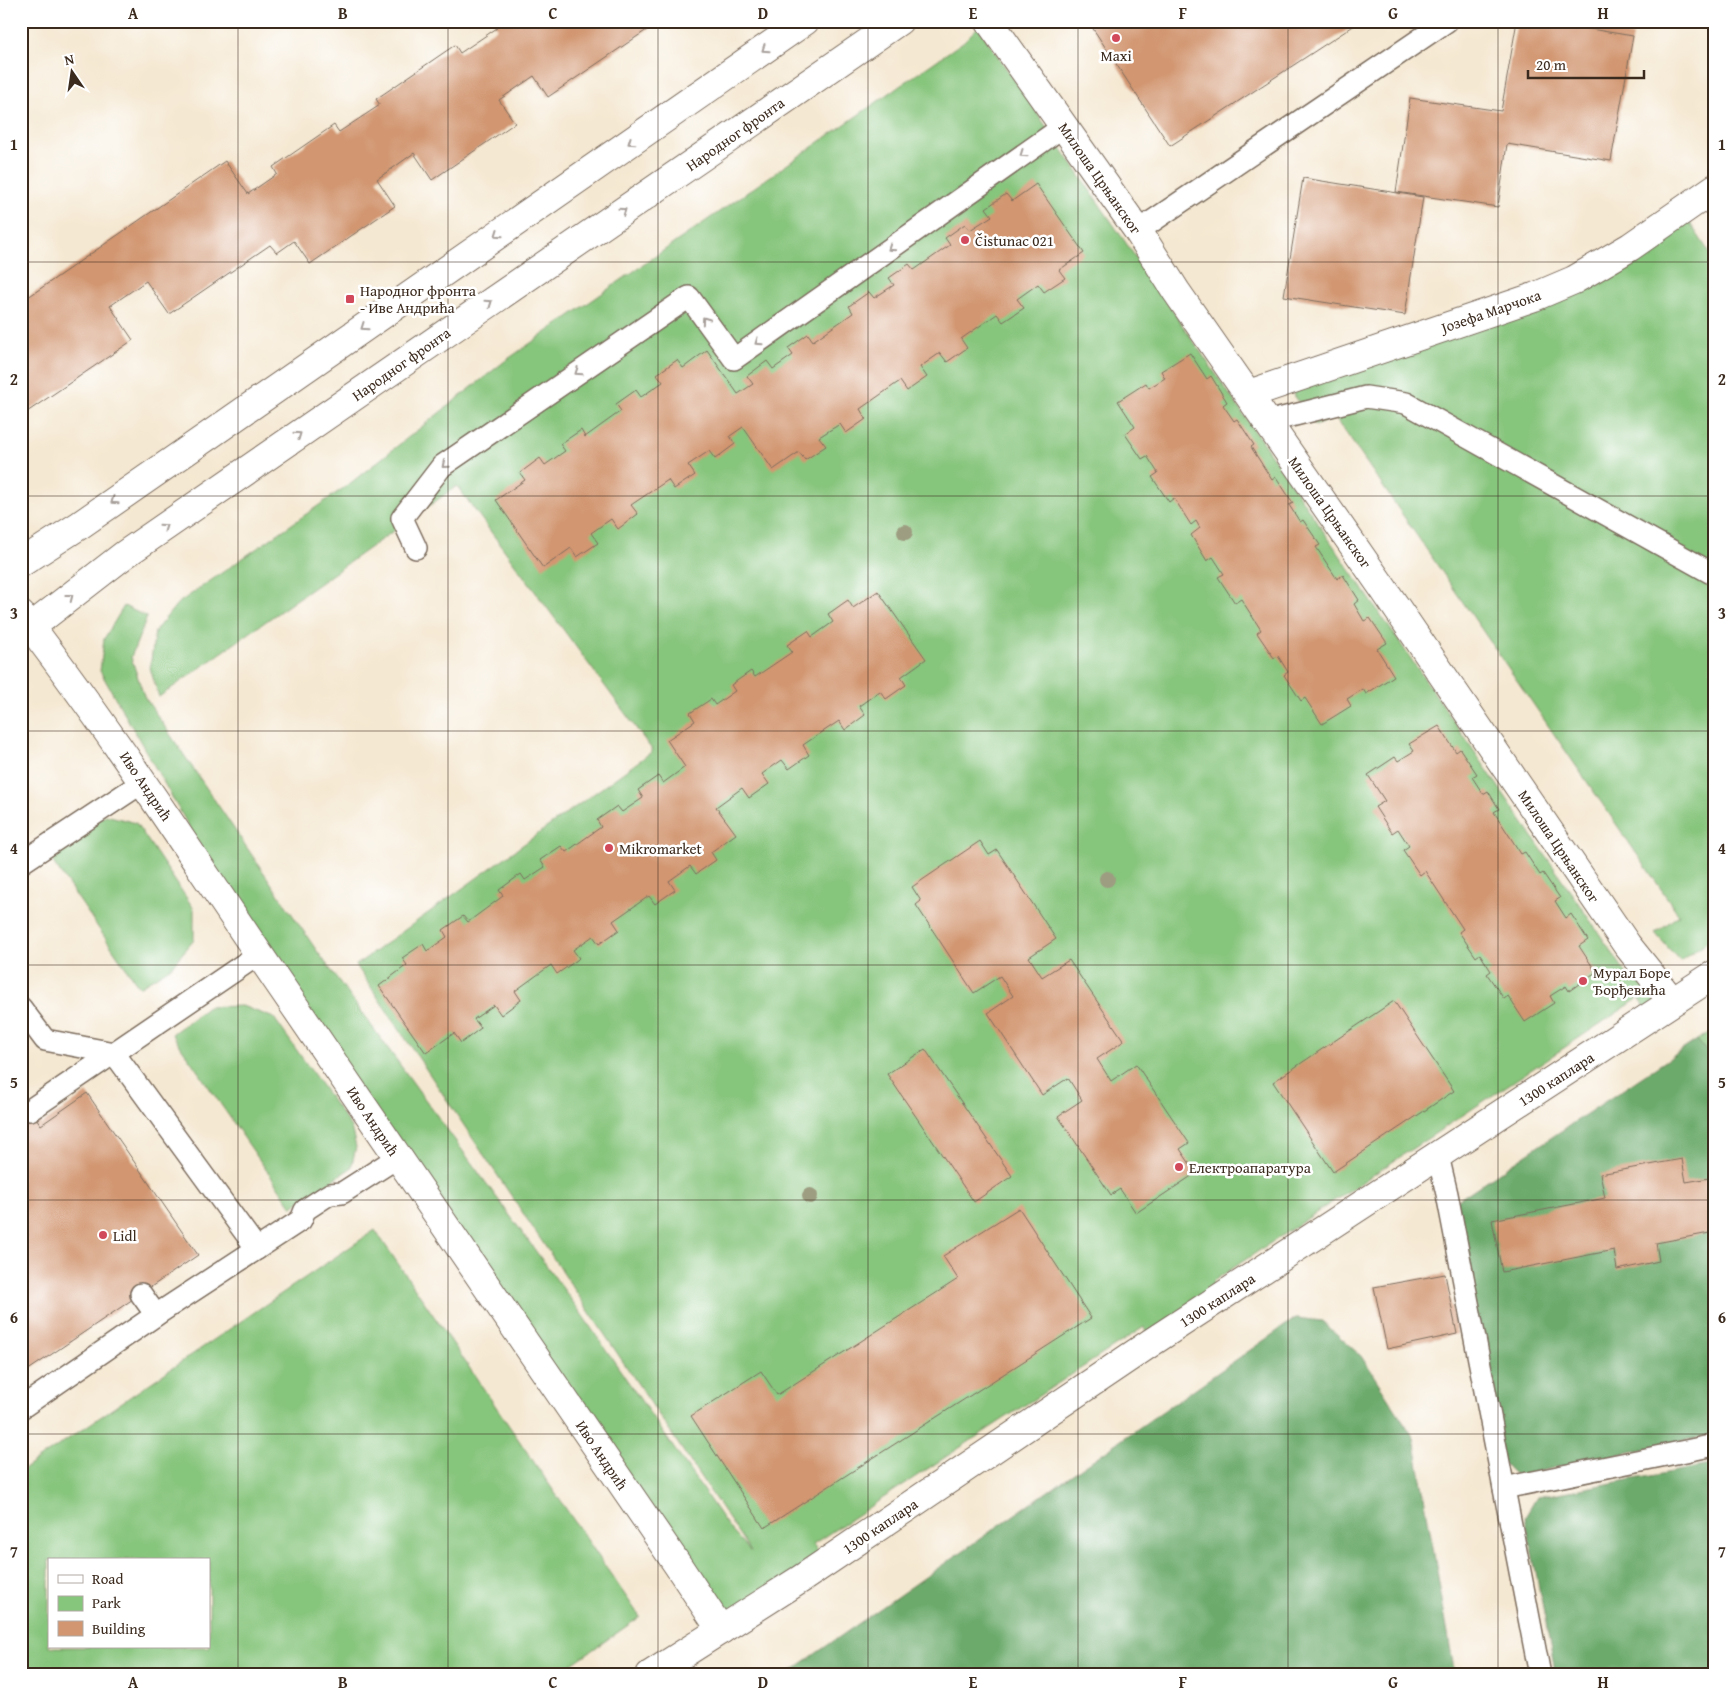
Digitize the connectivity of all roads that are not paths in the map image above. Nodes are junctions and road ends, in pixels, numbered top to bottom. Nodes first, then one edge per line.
1 (805, 21) edge
2 (899, 21) edge
3 (989, 21) edge
4 (1447, 21) edge
5 (1064, 126) junction
6 (1715, 188) edge
7 (1138, 231) junction
8 (1248, 394) junction
9 (1267, 422) junction
10 (416, 548) dead end
11 (21, 563) edge
12 (1715, 575) edge
13 (25, 627) edge
14 (144, 782) junction
15 (21, 864) edge
16 (259, 954) junction
17 (1715, 974) edge
18 (1672, 1001) junction
19 (21, 1008) edge
20 (114, 1053) junction
21 (30, 1110) dead end
22 (1438, 1156) junction
23 (398, 1157) junction
24 (257, 1249) junction
25 (141, 1294) dead end
26 (156, 1315) junction
27 (21, 1408) edge
28 (1715, 1445) edge
29 (1504, 1488) junction
30 (721, 1630) junction
31 (650, 1675) edge
32 (1540, 1675) edge

1 -> 11 street
13 -> 2 street, Народног фронта
3 - 5 street, Милоша Црњанског
4 - 7 lane
5 - 7 street, Милоша Црњанског
5 -> 10 lane
6 - 8 street, Јозефа Марчока
7 - 8 street, Милоша Црњанског
8 - 9 street, Милоша Црњанског
9 - 12 lane
9 - 18 street, Милоша Црњанског
13 - 14 street, Иво Андрић
14 - 15 lane
14 - 16 street, Иво Андрић
16 - 20 lane
16 - 23 street, Иво Андрић
17 - 18 street, 1300 каплара
18 - 22 street, 1300 каплара
19 - 20 lane
20 - 21 lane
20 - 24 lane
22 - 29 lane
22 - 30 street, 1300 каплара
23 - 24 lane
23 - 30 street, Иво Андрић
24 - 26 lane
25 - 26 lane
26 - 27 lane
28 - 29 lane
29 - 32 lane
30 - 31 street, 1300 каплара

